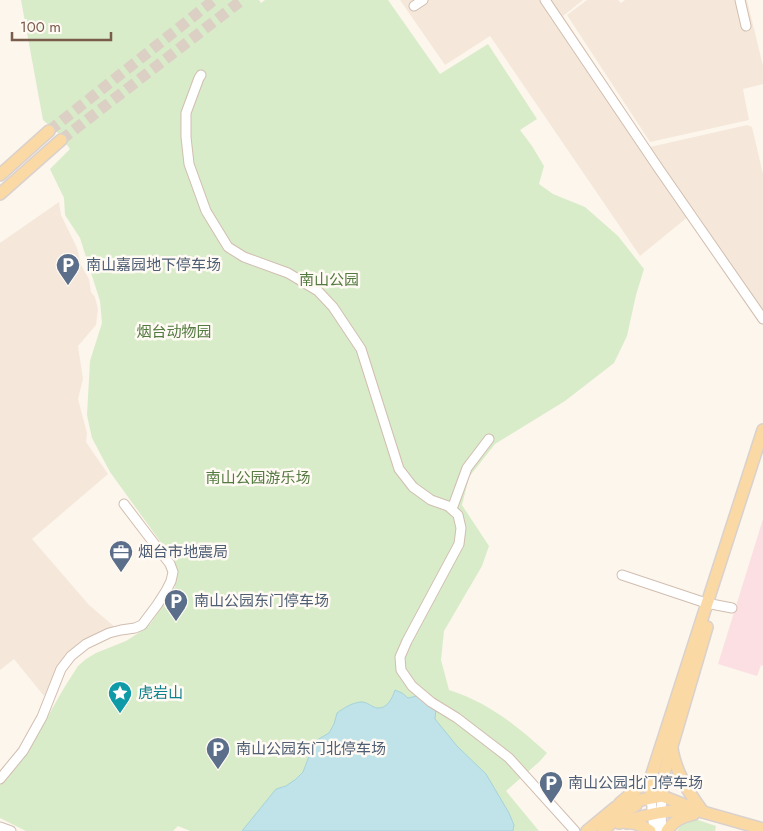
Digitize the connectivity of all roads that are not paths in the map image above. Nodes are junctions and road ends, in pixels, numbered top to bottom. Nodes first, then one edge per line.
1 (423, 0) edge
2 (740, 0) edge
3 (549, 2) edge
4 (414, 6) dead end
5 (746, 26) dead end
6 (201, 74) dead end
7 (49, 131) tunnel mouth
8 (61, 140) tunnel mouth
9 (0, 176) edge
10 (0, 194) edge
11 (763, 319) edge
12 (763, 430) edge
13 (489, 439) dead end
14 (763, 452) edge
15 (124, 504) dead end
16 (452, 509) junction
17 (622, 575) dead end
18 (710, 603) junction
19 (732, 608) dead end
20 (671, 748) junction
21 (651, 777) junction
22 (0, 780) edge
23 (656, 797) junction
24 (616, 807) junction
25 (656, 812) junction
26 (703, 812) junction
27 (0, 827) edge
28 (610, 827) edge
29 (763, 829) edge
30 (10, 831) edge
31 (575, 831) edge
32 (586, 831) edge
33 (650, 831) edge
34 (654, 831) edge
35 (662, 831) edge
36 (667, 831) edge

1 - 4 street
2 - 5 street
3 - 11 street
6 - 16 street
7 - 9 main road
8 - 10 main road
12 - 18 main road
13 - 16 street
14 - 18 main road
15 - 22 street
16 - 31 street
17 - 18 street
18 - 19 street
18 - 20 main road
18 - 21 main road
20 - 23 main road
20 - 26 main road
21 - 23 main road
21 - 24 main road
23 - 24 main road
23 - 25 street
23 - 26 main road
23 - 28 main road
24 - 32 main road
25 - 26 main road
25 - 28 main road
25 - 34 street
25 - 35 street
26 - 29 main road
26 - 36 main road
27 - 30 street
28 - 33 main road

